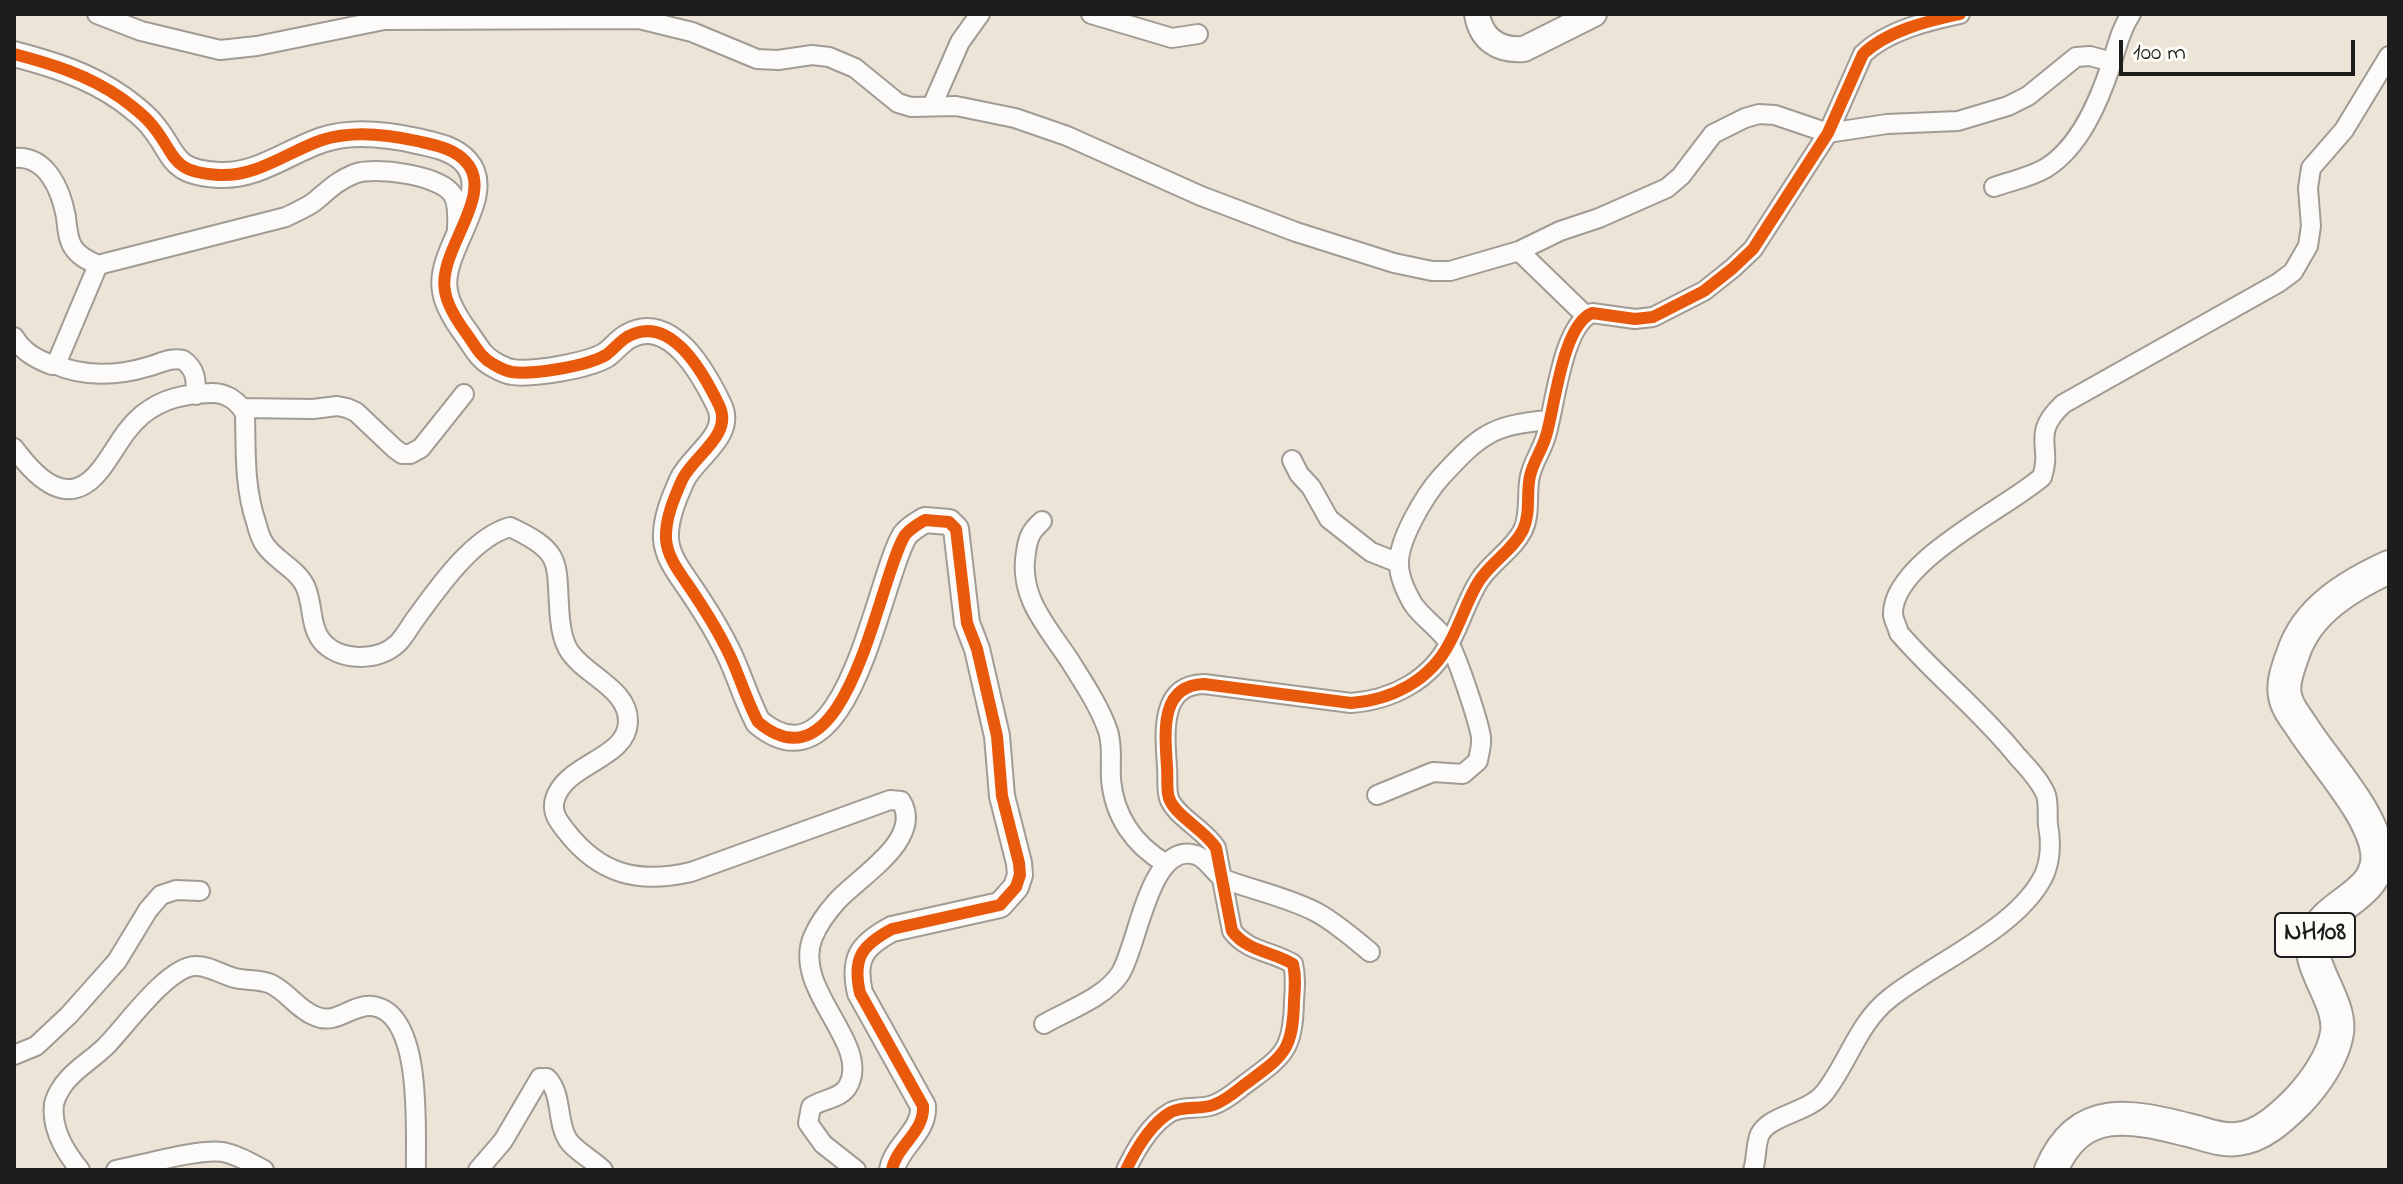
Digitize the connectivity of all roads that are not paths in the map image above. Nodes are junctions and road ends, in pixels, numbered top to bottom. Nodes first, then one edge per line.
1 (97, 14) edge
2 (980, 14) edge
3 (1091, 14) edge
4 (1477, 14) edge
5 (1594, 14) edge
6 (1960, 14) edge
7 (2131, 14) edge
8 (556, 16) edge
9 (1198, 34) dead end
10 (14, 54) edge
11 (2389, 56) edge
12 (2112, 62) junction
13 (932, 106) junction
14 (1828, 133) junction
15 (14, 158) edge
16 (1994, 187) dead end
17 (457, 239) junction
18 (1519, 251) junction
19 (98, 265) junction
20 (1586, 316) junction
21 (14, 337) edge
22 (54, 364) junction
23 (464, 394) dead end
24 (196, 395) junction
25 (242, 408) junction
26 (1549, 420) junction
27 (14, 448) edge
28 (1292, 460) dead end
29 (1042, 521) dead end
30 (1399, 563) junction
31 (2389, 567) edge
32 (1449, 644) junction
33 (1377, 795) dead end
34 (1165, 863) junction
35 (1222, 879) junction
36 (200, 891) dead end
37 (1370, 952) dead end
38 (1044, 1024) dead end
39 (14, 1055) edge
40 (80, 1170) edge
41 (116, 1170) edge
42 (264, 1170) edge
43 (416, 1170) edge
44 (478, 1170) edge
45 (603, 1170) edge
46 (856, 1170) edge
47 (892, 1170) edge
48 (1126, 1170) edge
49 (1753, 1170) edge
50 (2051, 1170) edge

1 - 8 street
2 - 13 street
3 - 9 street
4 - 5 street
6 - 14 street
7 - 12 street
8 - 13 street
10 - 17 street
11 - 49 street
12 - 14 street
12 - 16 street
13 - 18 street
14 - 18 street
14 - 20 street
15 - 19 street
17 - 19 street
17 - 47 street
18 - 20 street
19 - 22 street
20 - 26 street
21 - 22 street
22 - 24 street
23 - 25 street
24 - 25 street
24 - 27 street
25 - 46 street
26 - 30 street
26 - 32 street
28 - 30 street
29 - 34 street
30 - 32 street
31 - 50 highway, NH108
32 - 33 street
32 - 35 street
34 - 35 street
34 - 38 street
35 - 37 street
35 - 48 street
36 - 39 street
40 - 43 street
41 - 42 street
44 - 45 street

